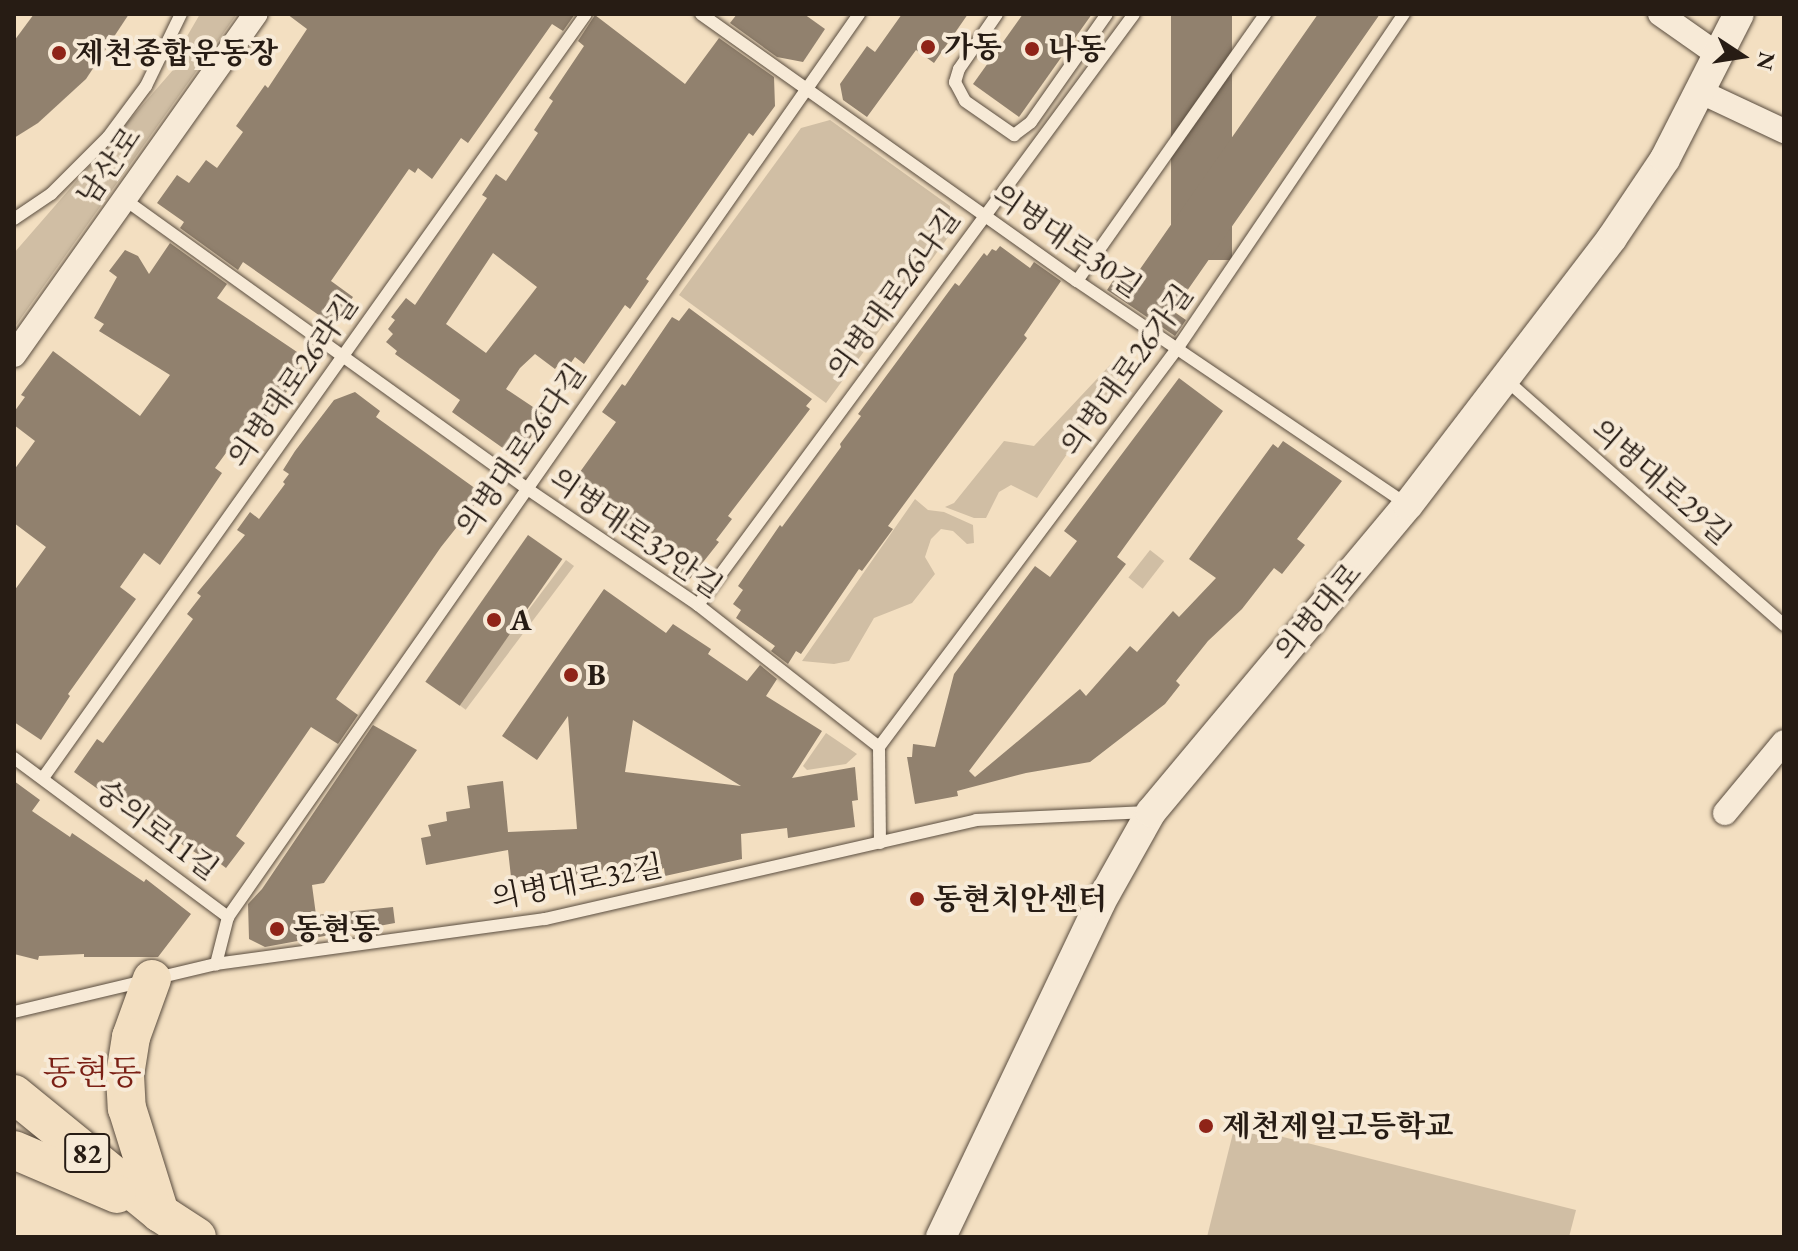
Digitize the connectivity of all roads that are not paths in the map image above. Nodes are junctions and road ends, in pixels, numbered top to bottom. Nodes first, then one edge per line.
1 (181, 14) edge
2 (255, 14) edge
3 (586, 14) edge
4 (701, 14) edge
5 (859, 14) edge
6 (997, 14) edge
7 (1107, 14) edge
8 (1134, 14) edge
9 (1265, 14) edge
10 (1404, 14) edge
11 (1660, 14) edge
12 (1739, 14) edge
13 (1717, 54) junction
14 (806, 89) junction
15 (1701, 92) junction
16 (1784, 131) edge
17 (124, 199) junction
18 (984, 216) junction
19 (14, 219) edge
20 (1077, 281) junction
21 (1177, 349) junction
22 (14, 355) edge
23 (342, 357) junction
24 (1504, 378) junction
25 (526, 488) junction
26 (1408, 505) junction
27 (698, 605) junction
28 (1784, 625) edge
29 (1784, 742) edge
30 (879, 747) junction
31 (14, 758) edge
32 (43, 778) junction
33 (1151, 812) junction
34 (1725, 813) dead end
35 (880, 843) junction
36 (228, 917) junction
37 (216, 964) junction
38 (152, 979) junction
39 (14, 1012) edge
40 (14, 1094) edge
41 (14, 1150) edge
42 (160, 1213) junction
43 (197, 1237) edge
44 (941, 1237) edge

1 - 19 lane
2 - 17 street, 남산로
3 - 23 lane, 의병대로26라길
4 - 14 lane, 의병대로30길
5 - 14 lane, 의병대로26다길
6 - 7 lane
8 - 18 lane, 의병대로26나길
9 - 20 lane
10 - 21 lane, 의병대로26가길
11 - 13 street
12 - 13 street, 의병대로
13 - 15 street, 의병대로
14 - 18 lane, 의병대로30길
14 - 25 lane, 의병대로26다길
15 - 16 street
15 - 24 street, 의병대로
17 - 22 street, 남산로
17 - 23 lane, 의병대로32안길
18 - 20 lane, 의병대로30길
18 - 27 lane, 의병대로26나길
20 - 21 lane, 의병대로30길
21 - 26 lane, 의병대로30길
21 - 30 lane, 의병대로26가길
23 - 25 lane, 의병대로32안길
23 - 32 lane, 의병대로26라길
24 - 26 street, 의병대로
24 - 28 lane, 의병대로29길
25 - 27 lane, 의병대로32안길
25 - 36 lane, 의병대로26다길
26 - 33 street, 의병대로
27 - 30 lane, 의병대로32안길
29 - 34 street
30 - 35 lane
31 - 32 lane, 숭의로11길
32 - 36 lane, 숭의로11길
33 - 35 lane, 의병대로32길
33 - 44 street, 의병대로
35 - 37 lane, 의병대로32길
36 - 37 lane, 숭의로11길
37 - 38 lane, 의병대로32길
38 - 39 lane, 의병대로32길
38 - 42 main road
40 - 42 main road, 82
41 - 42 main road
42 - 43 main road, 82

